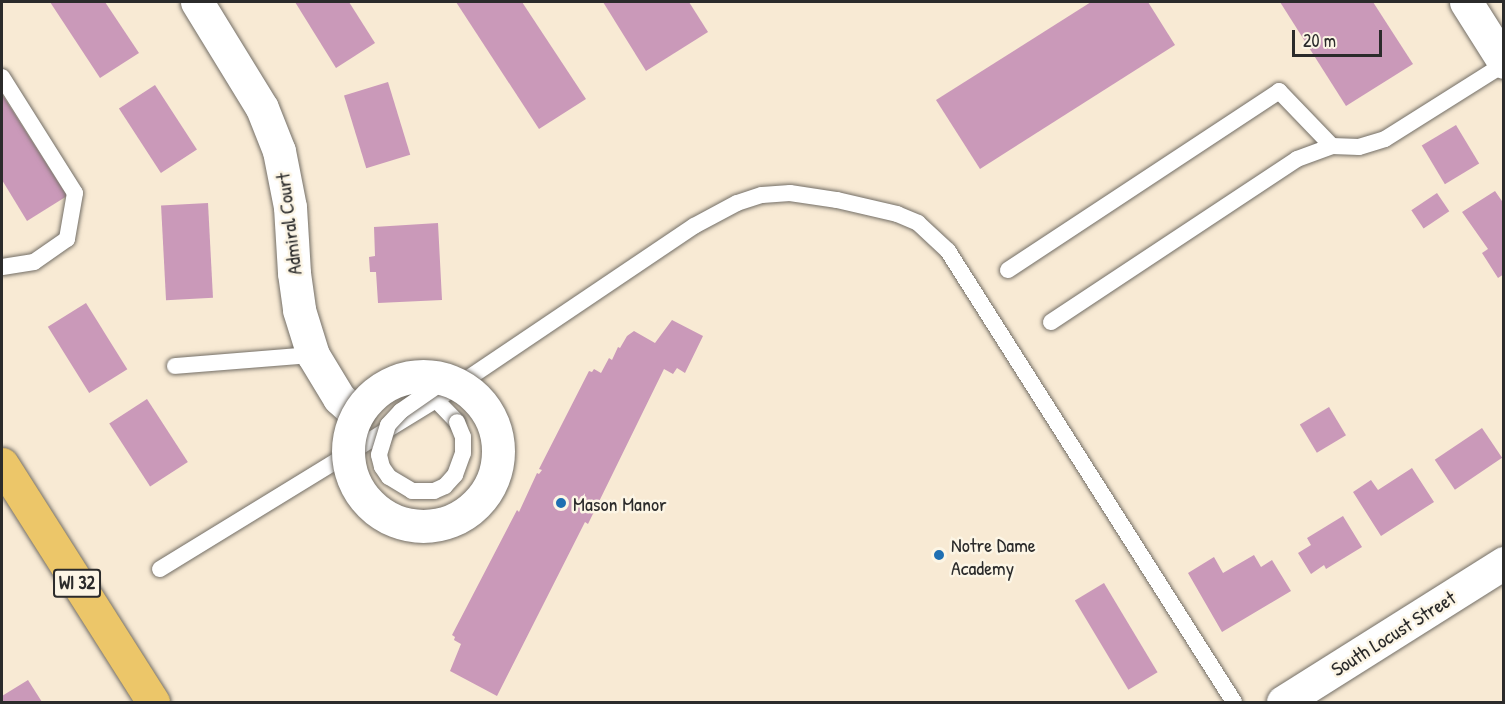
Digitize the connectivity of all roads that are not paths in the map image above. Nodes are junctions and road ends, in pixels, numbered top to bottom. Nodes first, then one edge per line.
1 (197, 2) edge
2 (1466, 2) edge
3 (1503, 63) edge
4 (2, 77) edge
5 (1332, 146) junction
6 (2, 267) edge
7 (1008, 270) dead end
8 (1051, 322) dead end
9 (313, 355) junction
10 (175, 366) dead end
11 (441, 389) junction
12 (348, 406) junction
13 (2, 464) edge
14 (1503, 563) edge
15 (160, 569) dead end
16 (153, 702) edge
17 (1234, 702) edge
18 (1283, 702) edge

1 - 9 street, Admiral Court
2 - 3 street
3 - 5 lane
4 - 6 lane
5 - 7 lane
5 - 8 lane
9 - 10 lane
9 - 12 street, Admiral Court
11 - 11 lane, bridge
11 - 12 street, bridge
11 - 12 street, bridge
11 - 15 lane
11 - 17 lane
13 - 16 main road, WI 32
14 - 18 street, South Locust Street

